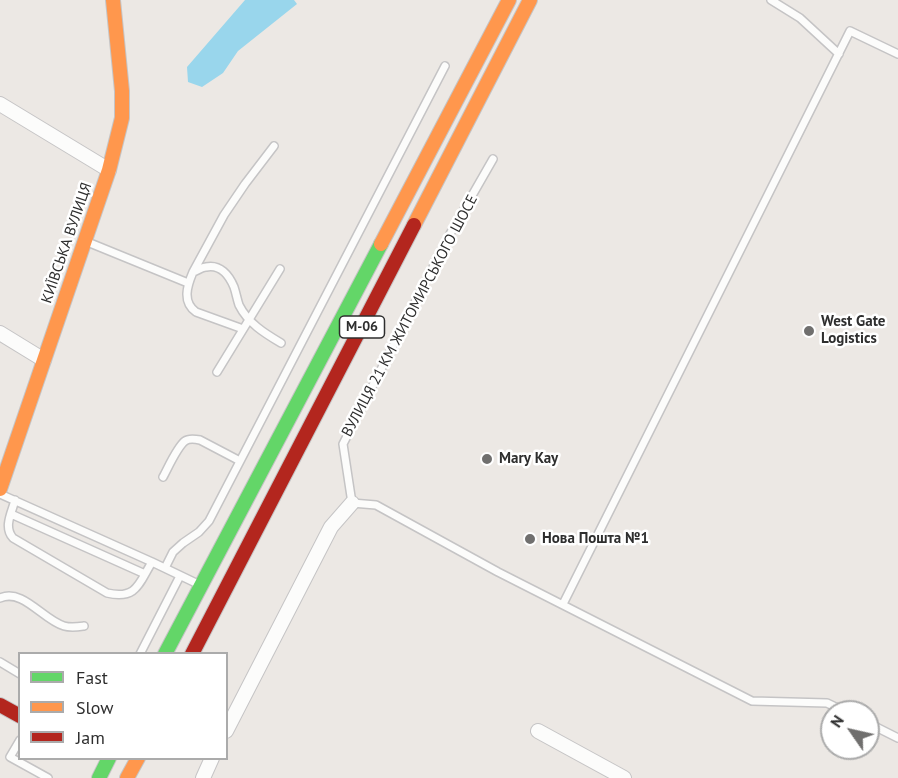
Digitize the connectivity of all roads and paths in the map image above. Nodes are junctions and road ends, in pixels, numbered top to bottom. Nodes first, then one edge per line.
1 (113, 0) edge
2 (509, 0) edge
3 (530, 0) edge
4 (771, 0) edge
5 (839, 54) junction
6 (898, 54) edge
7 (445, 66) dead end
8 (0, 104) edge
9 (274, 146) dead end
10 (493, 159) dead end
11 (109, 170) junction
12 (86, 241) junction
13 (280, 269) dead end
14 (193, 272) junction
15 (188, 283) junction
16 (249, 319) junction
17 (243, 329) junction
18 (0, 333) edge
19 (281, 343) dead end
20 (44, 360) junction
21 (217, 372) dead end
22 (240, 461) junction
23 (163, 477) dead end
24 (0, 489) edge
25 (0, 494) edge
26 (15, 500) junction
27 (352, 503) junction
28 (11, 514) junction
29 (152, 562) junction
30 (165, 568) junction
31 (145, 574) junction
32 (180, 576) junction
33 (201, 585) junction
34 (0, 598) edge
35 (562, 604) junction
36 (84, 626) dead end
37 (141, 652) edge
38 (166, 652) edge
39 (193, 652) edge
40 (0, 662) edge
41 (18, 673) edge
42 (820, 703) edge
43 (0, 705) edge
44 (18, 714) edge
45 (228, 727) edge
46 (880, 729) edge
47 (538, 731) dead end
48 (898, 738) edge
49 (18, 743) edge
50 (104, 760) edge
51 (137, 760) edge
52 (212, 760) edge
53 (48, 778) edge
54 (99, 778) edge
55 (128, 778) edge
56 (202, 778) edge
57 (624, 778) edge

1 - 11 main road, КИЇВСЬКА ВУЛИЦЯ
2 - 33 main road, М-06
3 - 39 main road, М-06
4 - 5 lane
5 - 6 lane
5 - 35 lane
7 - 22 lane
8 - 11 street
9 - 14 lane
10 - 27 lane, ВУЛИЦЯ 21 КМ ЖИТОМИРСЬКОГО ШОСЕ
11 - 12 main road, КИЇВСЬКА ВУЛИЦЯ
12 - 15 lane
12 - 20 main road, КИЇВСЬКА ВУЛИЦЯ
13 - 16 lane
14 - 15 lane
14 - 16 lane
15 - 17 lane
16 - 17 lane
16 - 19 lane
17 - 21 lane
18 - 20 street
20 - 24 main road, КИЇВСЬКА ВУЛИЦЯ
22 - 23 lane
22 - 30 lane
25 - 26 lane
26 - 28 lane
26 - 29 lane
27 - 35 lane
27 - 45 street
28 - 31 lane
28 - 31 lane
29 - 30 lane
29 - 31 lane
30 - 32 lane
32 - 33 lane
32 - 37 lane
33 - 38 main road, М-06
34 - 36 lane
35 - 42 lane
40 - 41 lane
43 - 44 main road
46 - 48 lane
47 - 57 street
49 - 53 lane
50 - 54 main road
50 - 55 main road
51 - 55 main road
52 - 56 street

